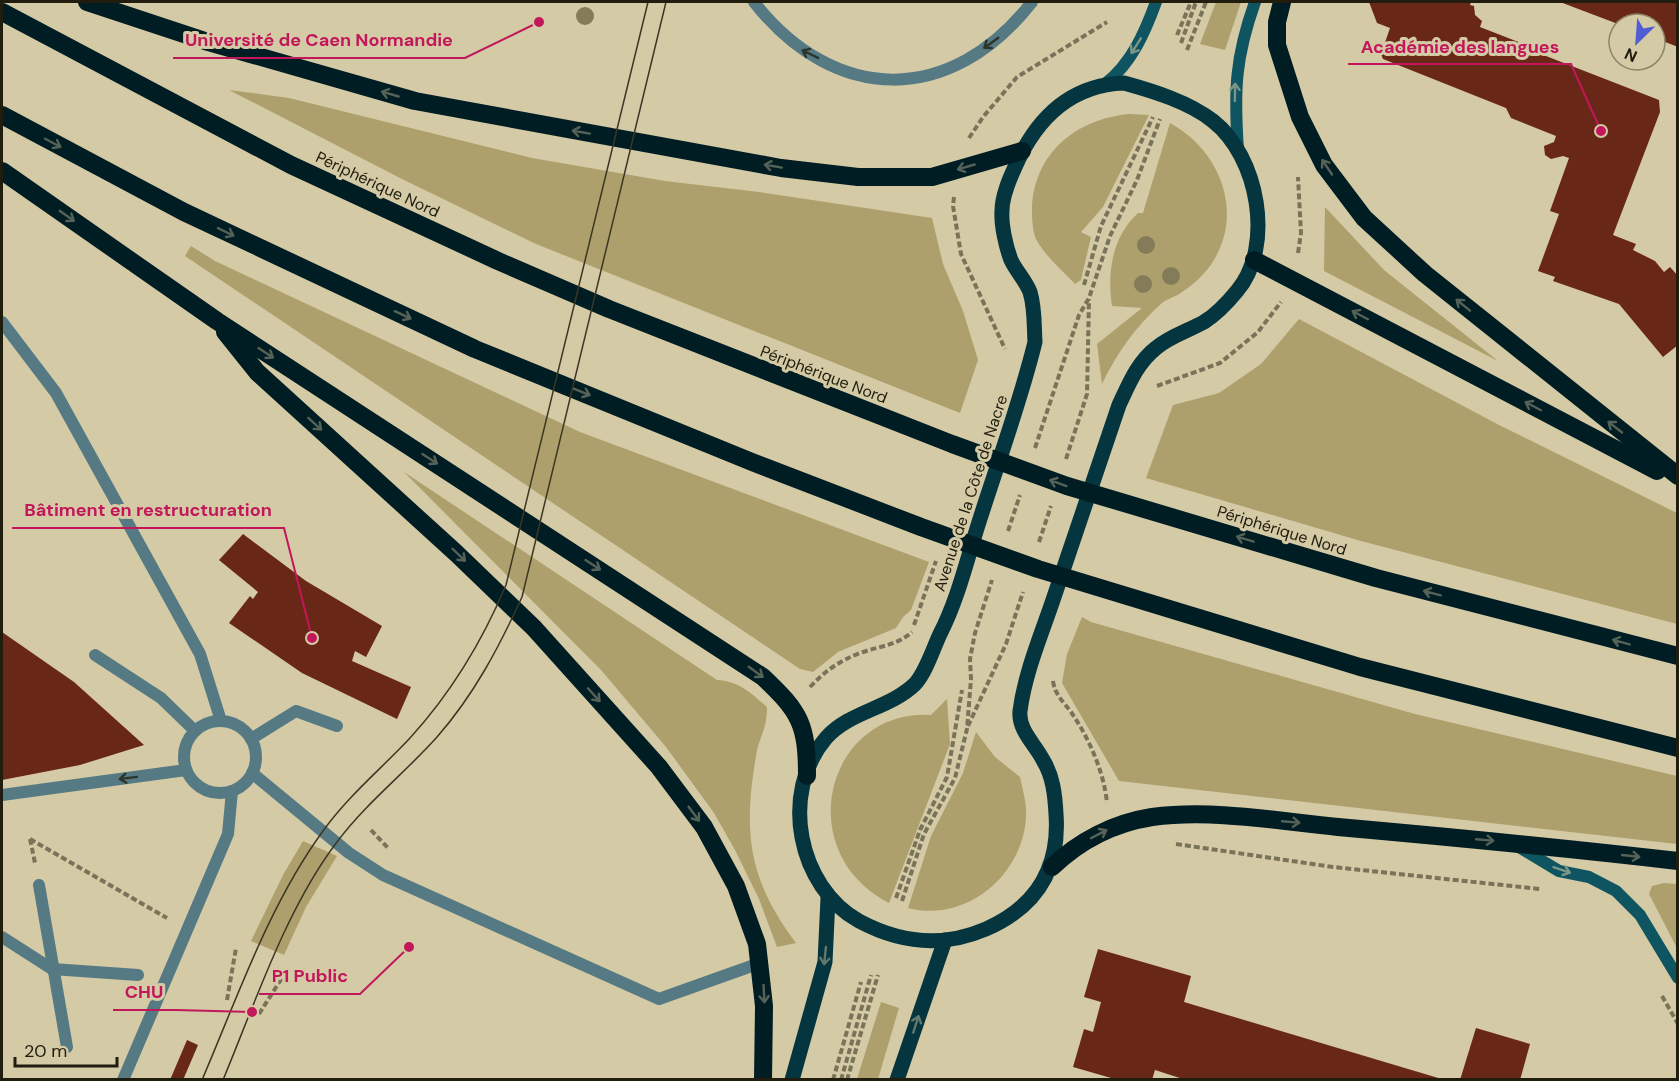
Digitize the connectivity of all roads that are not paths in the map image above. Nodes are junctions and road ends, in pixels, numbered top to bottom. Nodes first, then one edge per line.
1 (87, 2) edge
2 (754, 2) edge
3 (1032, 2) edge
4 (1156, 2) edge
5 (1255, 2) edge
6 (1282, 2) edge
7 (2, 12) edge
8 (1105, 84) junction
9 (2, 115) edge
10 (1238, 150) junction
11 (1022, 151) junction
12 (2, 171) edge
13 (1254, 260) junction
14 (217, 321) junction
15 (2, 322) edge
16 (1677, 476) edge
17 (1677, 482) edge
18 (95, 654) dead end
19 (1677, 656) edge
20 (221, 721) junction
21 (337, 726) dead end
22 (195, 731) junction
23 (251, 739) junction
24 (1677, 748) edge
25 (186, 770) junction
26 (252, 774) junction
27 (807, 776) junction
28 (232, 791) junction
29 (2, 795) edge
30 (1510, 842) junction
31 (1677, 861) edge
32 (1052, 867) junction
33 (39, 885) dead end
34 (828, 898) junction
35 (2, 937) edge
36 (945, 940) junction
37 (760, 963) junction
38 (52, 969) junction
39 (138, 975) dead end
40 (1677, 978) edge
41 (68, 1047) dead end
42 (123, 1080) edge
43 (763, 1080) edge
44 (792, 1080) edge
45 (897, 1080) edge

11 -> 1 highway
3 -> 2 street
4 -> 8 main road, Avenue de la Côte de Nacre
10 -> 5 main road, Avenue de la Côte de Nacre
16 -> 6 highway
19 -> 7 highway, Périphérique Nord
8 - 10 main road, Avenue de la Côte de Nacre
8 - 11 main road, Avenue de la Côte de Nacre
9 -> 24 highway
10 - 13 main road, Avenue de la Côte de Nacre
11 - 27 main road, Avenue de la Côte de Nacre
12 -> 14 highway
17 -> 13 highway
13 - 32 main road, Avenue de la Côte de Nacre
14 -> 27 highway
14 -> 37 highway
15 - 20 street
18 - 22 street
20 - 22 street
20 - 23 street
21 - 23 street
22 - 25 street
23 - 26 street
25 - 28 street
25 -> 29 street
26 - 28 street
26 - 37 street
27 - 34 main road, Avenue de la Côte de Nacre
28 - 42 street
30 -> 31 highway
32 -> 30 highway
30 -> 40 main road
32 - 36 main road, Avenue de la Côte de Nacre
33 - 38 street
34 - 36 main road, Avenue de la Côte de Nacre
34 -> 44 main road
35 - 38 street
45 -> 36 main road
37 -> 43 highway
38 - 39 street
38 - 41 street

